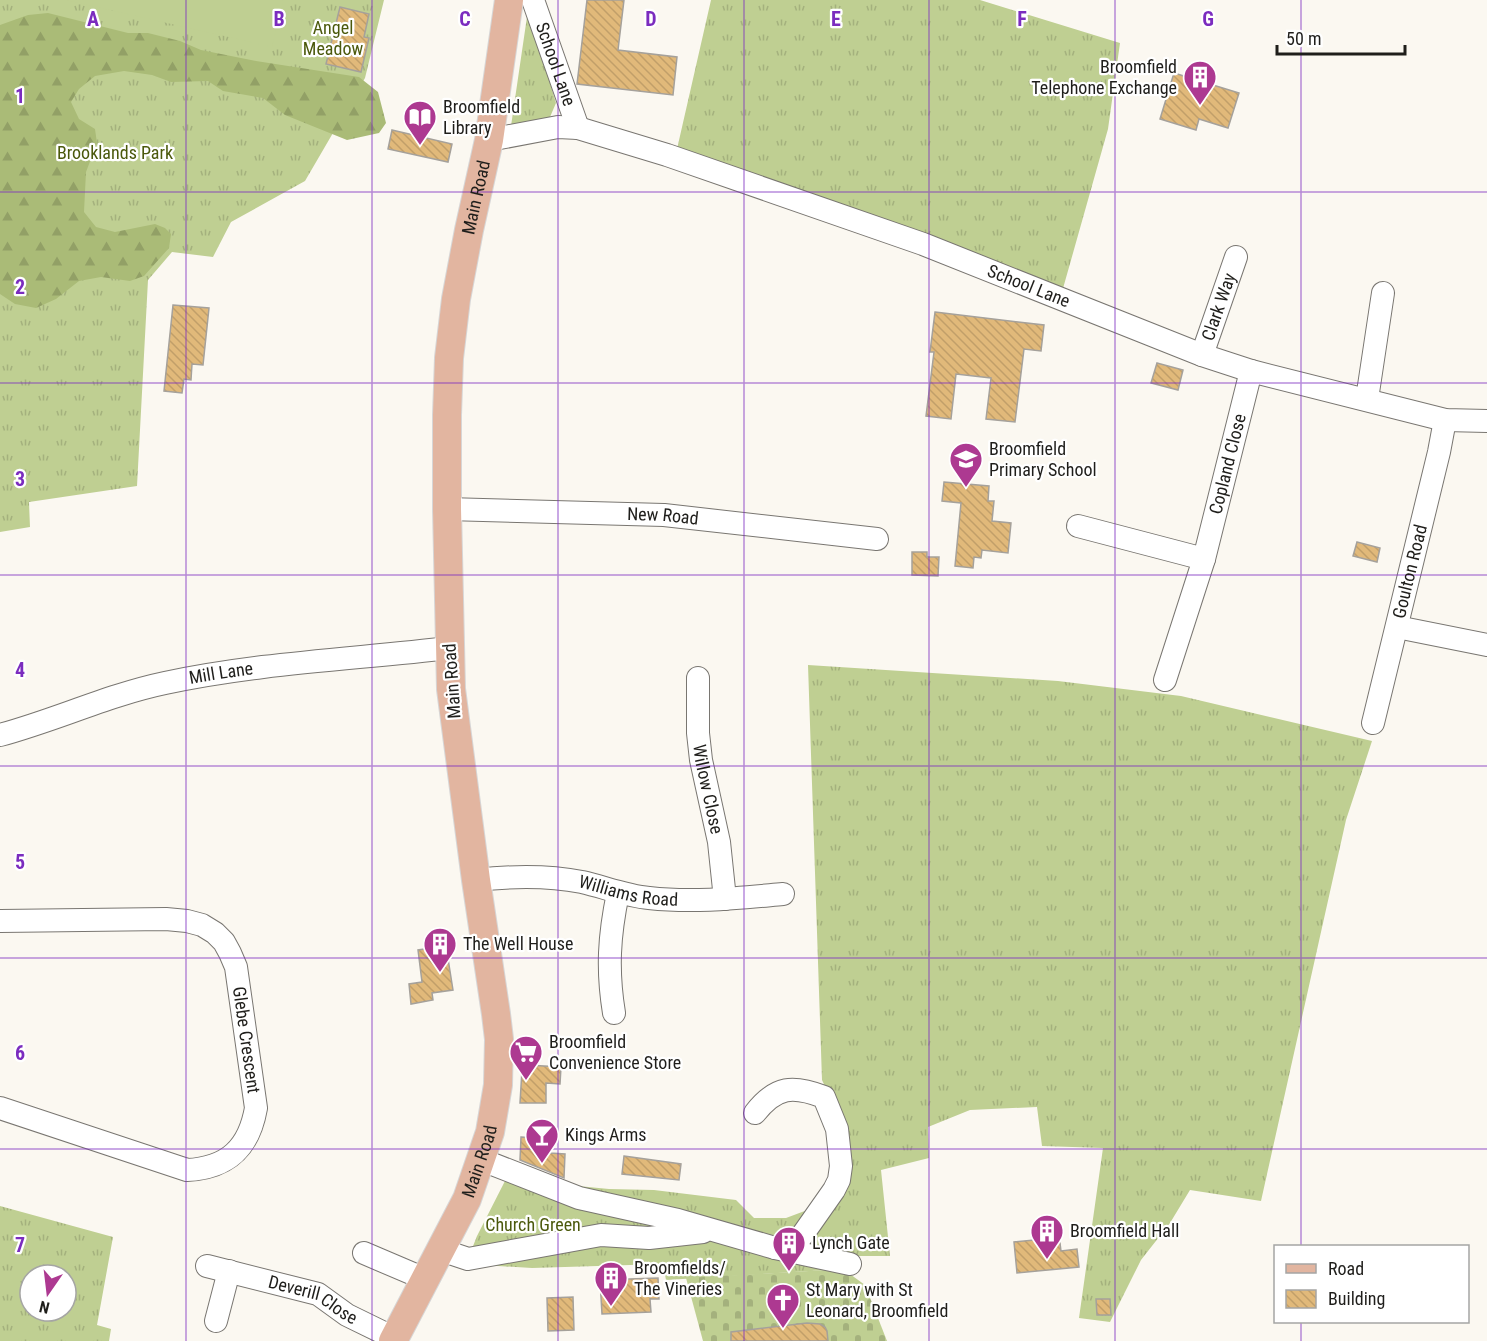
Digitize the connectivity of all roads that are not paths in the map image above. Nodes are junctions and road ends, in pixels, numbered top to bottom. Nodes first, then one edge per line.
1 (509, 0) edge
2 (533, 0) edge
3 (578, 128) junction
4 (489, 141) junction
5 (1236, 258) dead end
6 (1383, 293) dead end
7 (1202, 355) junction
8 (1251, 370) junction
9 (1367, 399) junction
10 (1445, 420) junction
11 (1487, 421) edge
12 (447, 509) junction
13 (1078, 526) dead end
14 (877, 539) dead end
15 (1204, 559) junction
16 (1397, 627) junction
17 (1487, 645) edge
18 (449, 648) junction
19 (698, 678) dead end
20 (1166, 680) dead end
21 (1373, 723) dead end
22 (0, 735) edge
23 (476, 880) junction
24 (618, 893) junction
25 (783, 894) dead end
26 (725, 899) junction
27 (0, 921) edge
28 (614, 1013) dead end
29 (0, 1108) edge
30 (755, 1113) dead end
31 (482, 1160) junction
32 (559, 1191) junction
33 (711, 1231) junction
34 (600, 1235) junction
35 (775, 1248) junction
36 (441, 1250) junction
37 (364, 1252) dead end
38 (850, 1264) dead end
39 (207, 1266) dead end
40 (229, 1271) junction
41 (425, 1279) junction
42 (216, 1322) dead end
43 (394, 1340) edge

1 - 4 main road, Main Road
2 - 3 street, School Lane
3 - 4 street, School Lane
3 - 7 street, School Lane
4 - 12 main road, Main Road
5 - 7 street, Clark Way
6 - 9 street
7 - 8 street, School Lane
8 - 9 street, School Lane
8 - 15 street, Copland Close
9 - 10 street, School Lane
10 - 11 street, School Lane
10 - 16 street, Goulton Road
12 - 14 street, New Road
12 - 18 main road, Main Road
13 - 15 street
15 - 20 street, Copland Close
16 - 17 street
16 - 21 street, Goulton Road
18 - 22 street, Mill Lane
18 - 23 main road, Main Road
19 - 26 street, Willow Close
23 - 24 street, Williams Road
23 - 31 main road, Main Road
24 - 26 street, Williams Road
24 - 28 street
25 - 26 street, Williams Road
27 - 29 street, Glebe Crescent
30 - 35 street
31 - 32 street
31 - 36 main road, Main Road
32 - 33 street
32 - 34 street
33 - 34 street
33 - 35 street
34 - 36 street
35 - 38 street
36 - 41 main road, Main Road
37 - 41 street
39 - 40 street, Deverill Close
40 - 42 street
40 - 43 street, Deverill Close
41 - 43 main road, Main Road

